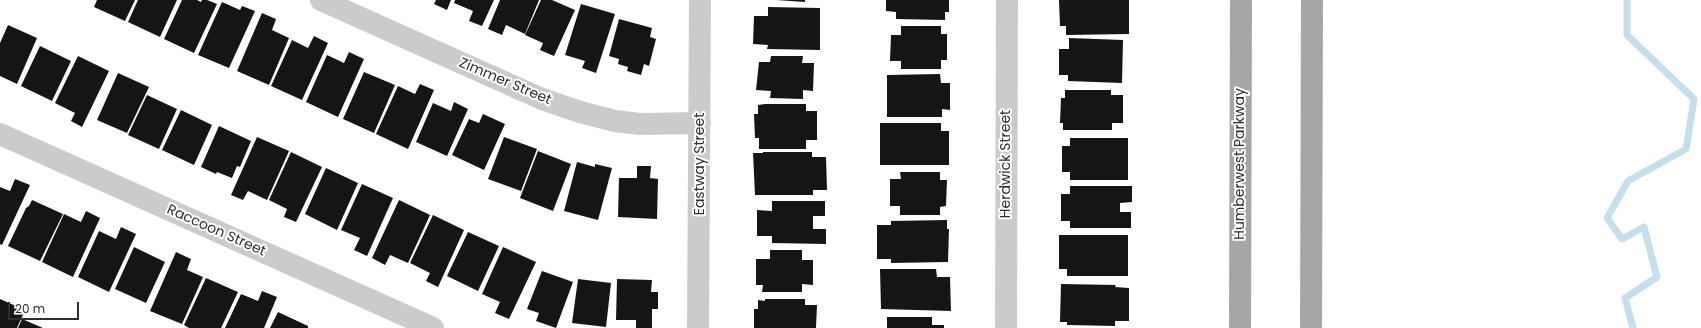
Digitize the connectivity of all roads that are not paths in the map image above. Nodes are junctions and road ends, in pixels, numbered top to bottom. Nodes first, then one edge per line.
1 (321, 0) edge
2 (700, 0) edge
3 (1007, 0) edge
4 (1241, 0) edge
5 (1312, 0) edge
6 (700, 123) junction
7 (0, 134) edge
8 (1240, 274) junction
9 (433, 328) edge
10 (698, 328) edge
11 (1006, 328) edge
12 (1240, 328) edge
13 (1247, 328) edge
14 (1311, 328) edge

1 - 6 street, Zimmer Street
2 - 6 street, Eastway Street
3 - 11 street, Herdwick Street
4 - 8 main road, Humberwest Parkway
5 - 14 main road
6 - 10 street, Eastway Street
7 - 9 street, Raccoon Street
8 - 12 main road, Humberwest Parkway
8 - 13 main road

